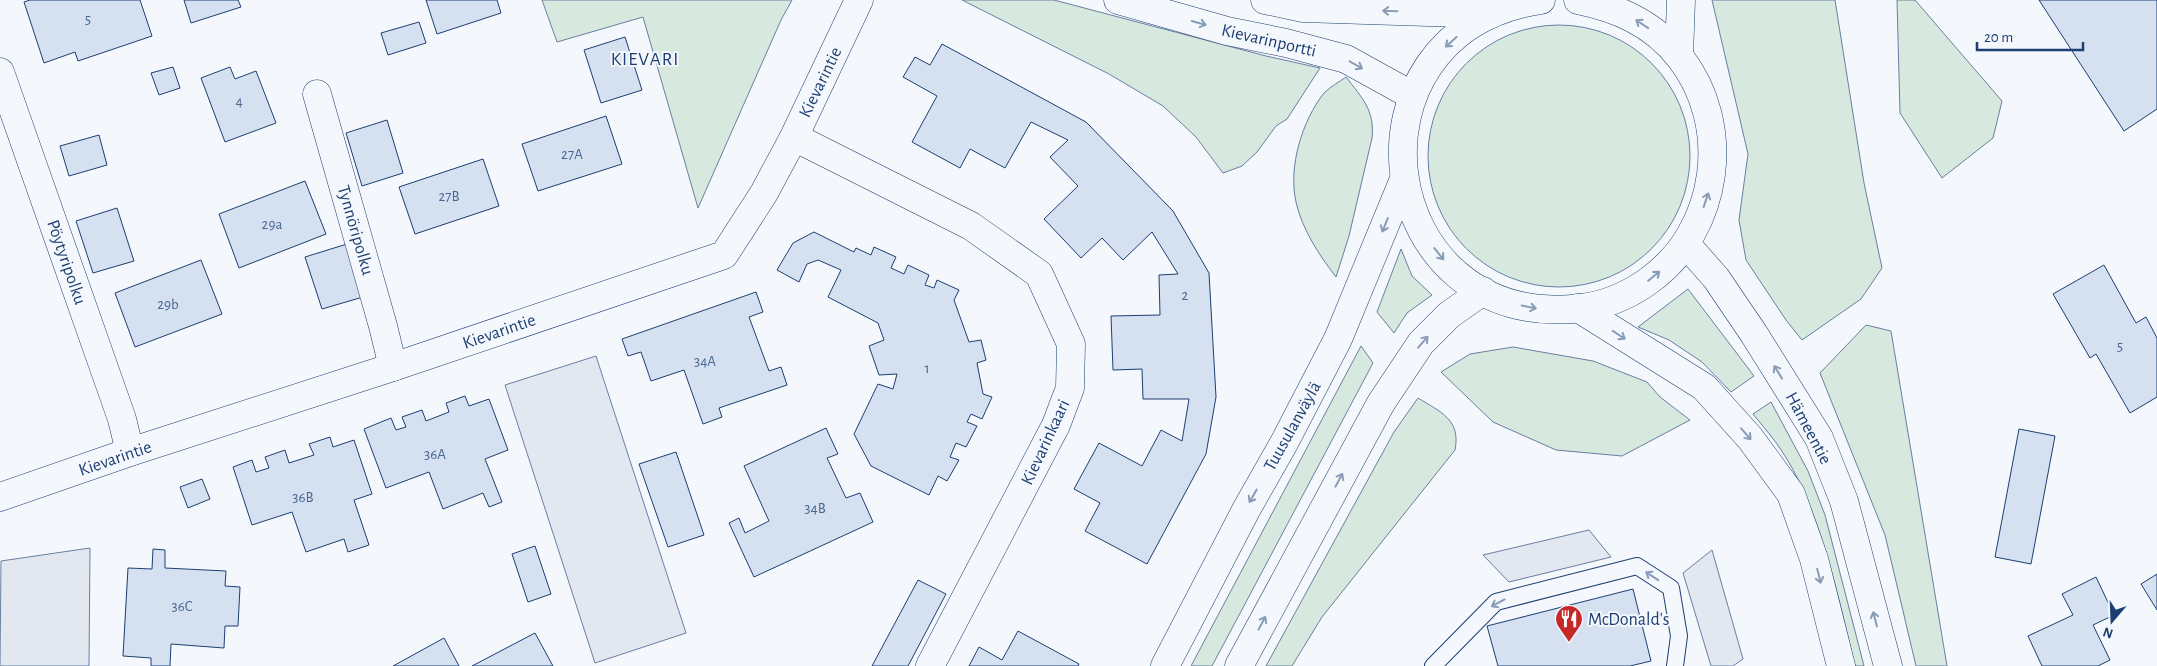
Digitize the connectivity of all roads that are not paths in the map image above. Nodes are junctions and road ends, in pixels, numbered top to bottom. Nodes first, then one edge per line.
1 (859, 0) edge
2 (1118, 0) edge
3 (1265, 0) edge
4 (1541, 0) edge
5 (1578, 0) edge
6 (1681, 0) edge
7 (1173, 8) edge
8 (1491, 14) junction
9 (1679, 56) junction
10 (0, 72) edge
11 (317, 94) dead end
12 (1413, 96) junction
13 (794, 136) junction
14 (1404, 180) junction
15 (1686, 244) junction
16 (1483, 291) junction
17 (1578, 308) junction
18 (393, 367) junction
19 (130, 452) junction
20 (0, 497) edge
21 (930, 666) edge
22 (1164, 666) edge
23 (1239, 666) edge
24 (1434, 666) edge
25 (1675, 666) edge
26 (1842, 666) edge
27 (1888, 666) edge

1 - 13 street, Kievarintie
2 - 7 street, Kievarinportti
8 -> 3 street
4 - 8 street
9 -> 5 street
6 - 9 street
7 -> 12 street, Kievarinportti
8 -> 12 street
15 -> 9 street
10 - 19 street, Pöytyripolku
11 - 18 street, Tynnöripolku
12 - 14 street
13 - 18 street, Kievarintie
13 - 21 street, Kievarinkaari
14 -> 16 street
14 -> 22 street, Tuusulanväylä
17 -> 15 street
27 -> 15 street, Hämeentie
16 -> 17 street
23 -> 16 street
17 -> 26 street
18 - 19 street, Kievarintie
19 - 20 street, Kievarintie
25 -> 24 lane

